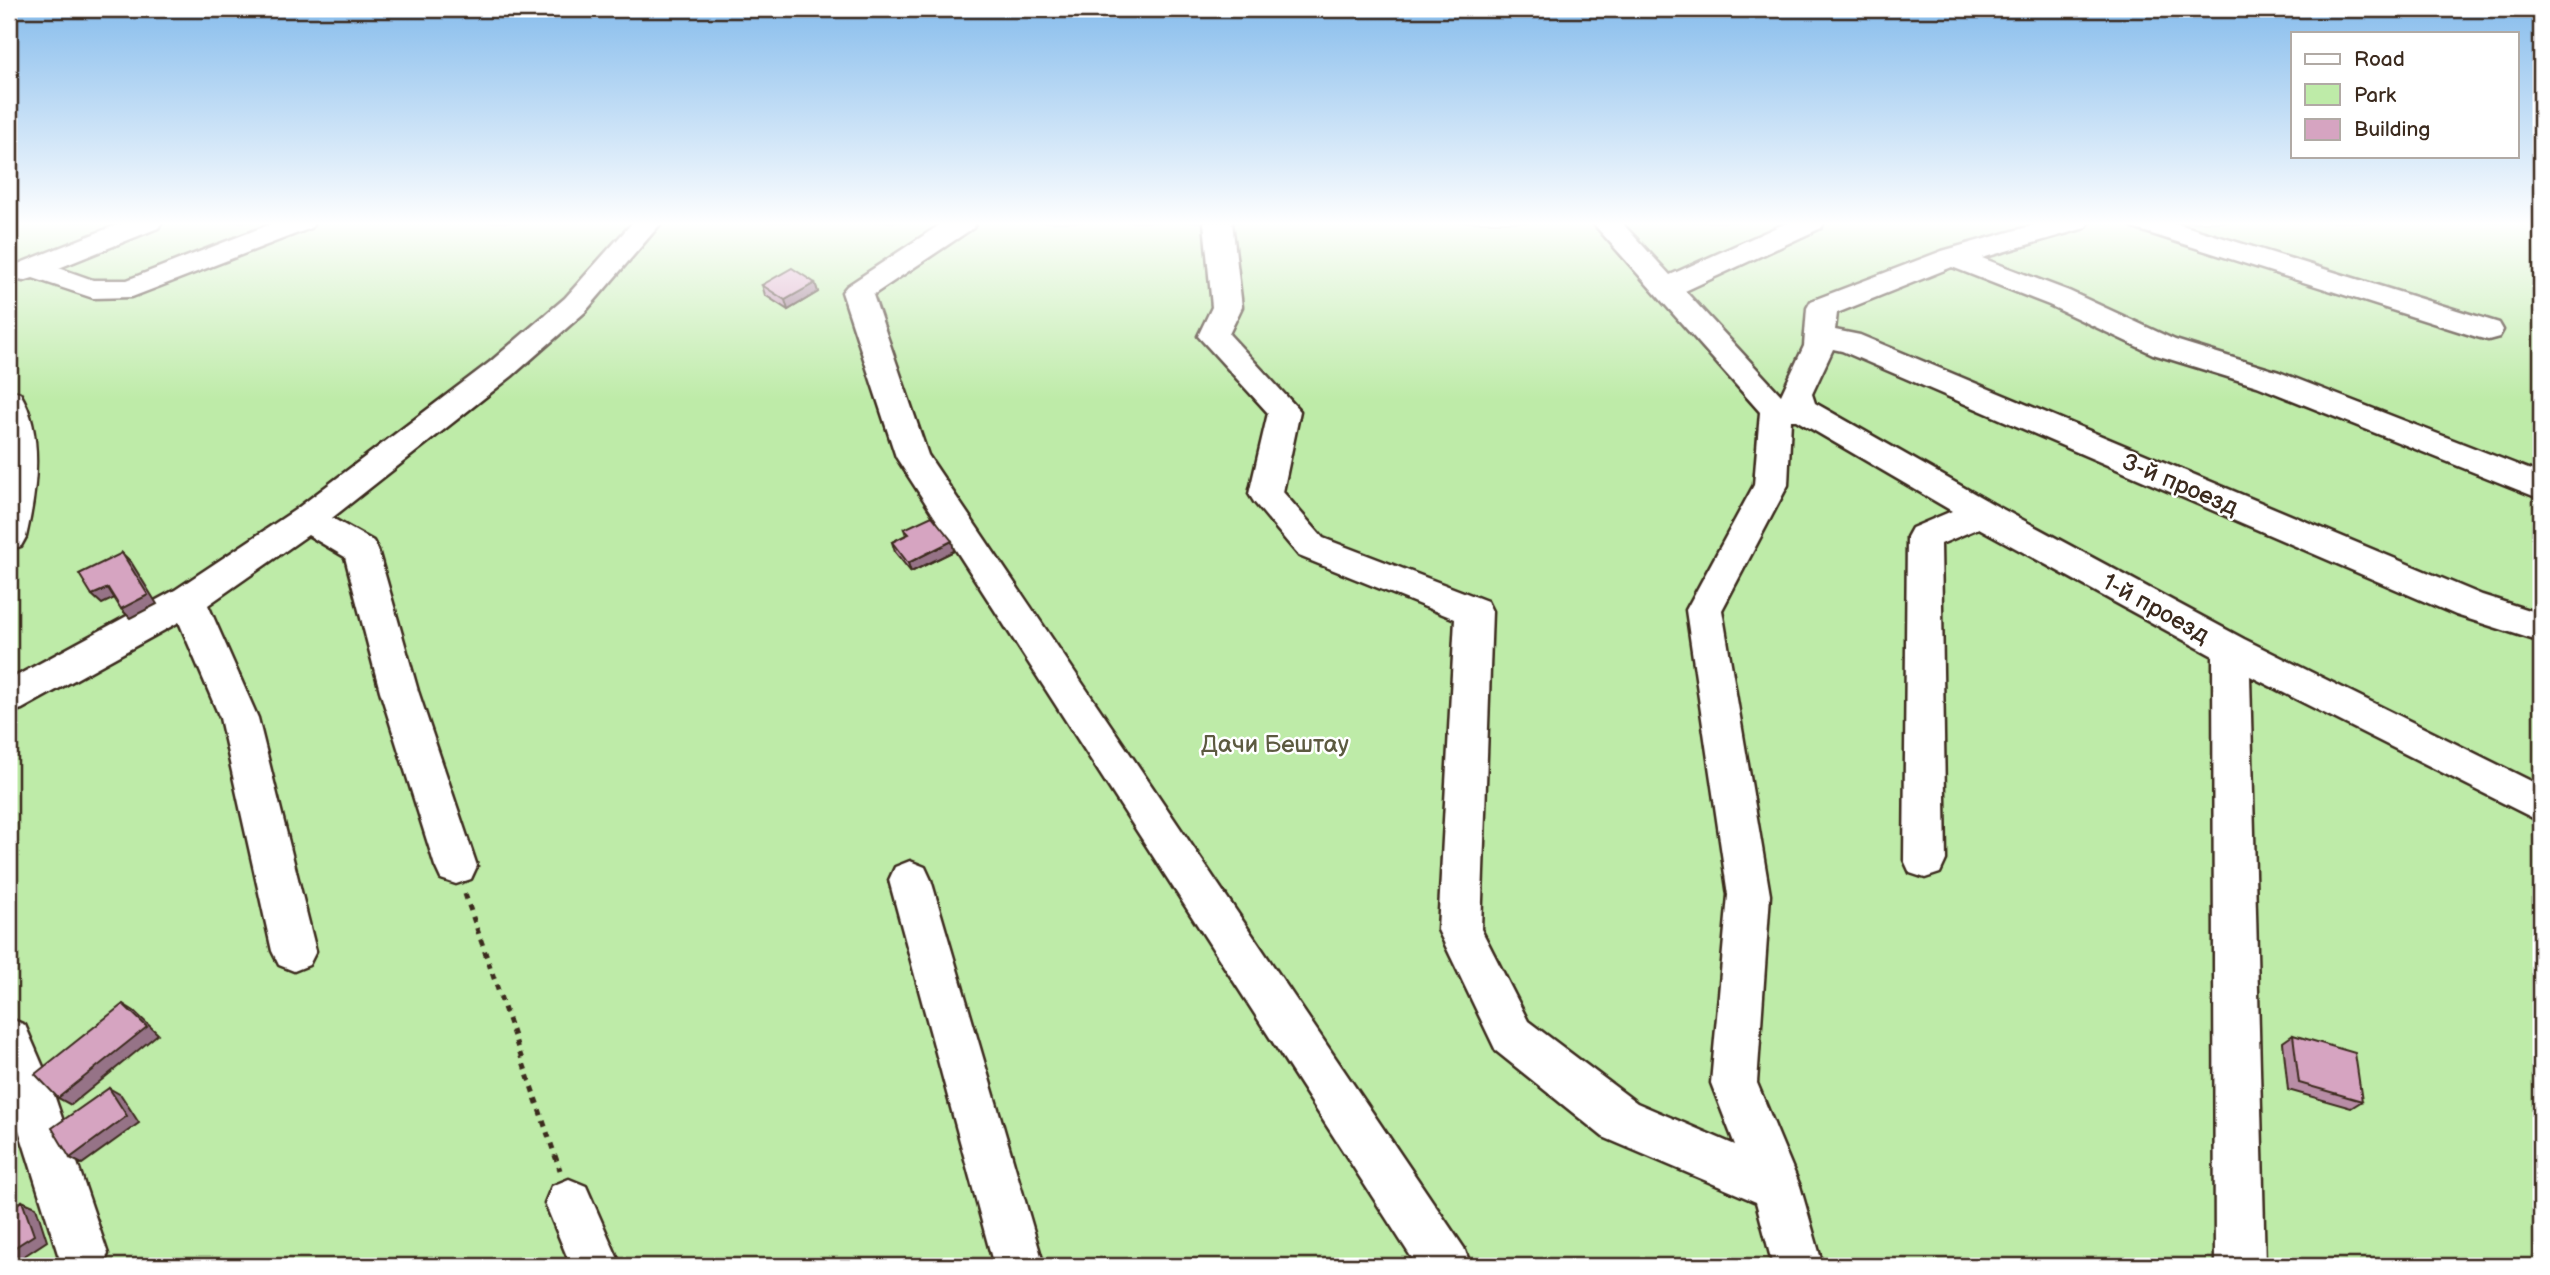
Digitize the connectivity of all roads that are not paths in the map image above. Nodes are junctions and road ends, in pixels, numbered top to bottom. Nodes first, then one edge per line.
1 (56, 282) edge
2 (149, 282) edge
3 (592, 282) edge
4 (873, 282) edge
5 (1225, 282) edge
6 (1659, 282) edge
7 (1679, 282) edge
8 (1884, 282) edge
9 (2016, 282) edge
10 (2333, 282) edge
11 (1665, 288) junction
12 (2488, 330) dead end
13 (1820, 337) junction
14 (9, 401) edge
15 (1789, 410) junction
16 (2541, 487) edge
17 (1981, 513) junction
18 (307, 519) junction
19 (9, 537) edge
20 (188, 600) junction
21 (2541, 628) edge
22 (2231, 649) junction
23 (9, 698) edge
24 (2541, 805) edge
25 (1925, 860) dead end
26 (456, 866) road end
27 (910, 880) dead end
28 (294, 951) dead end
29 (9, 1040) edge
30 (18, 1088) edge
31 (1776, 1186) junction
32 (565, 1188) road end
33 (83, 1254) dead end
34 (596, 1266) edge
35 (1019, 1266) edge
36 (1446, 1266) edge
37 (1798, 1266) edge
38 (2240, 1266) edge

1 - 2 lane
3 - 18 lane
4 - 36 lane
5 - 31 lane
6 - 11 lane, 1-й проезд
7 - 11 lane
8 - 13 lane
9 - 16 lane
10 - 12 lane
11 - 15 lane, 1-й проезд
13 - 15 lane
13 - 21 lane, 3-й проезд
14 - 19 lane
15 - 17 lane, 1-й проезд
15 - 31 lane
17 - 22 lane, 1-й проезд
17 - 25 lane
18 - 20 lane
18 - 26 lane
20 - 23 lane
20 - 28 lane
22 - 24 lane, 1-й проезд
22 - 38 lane
27 - 35 lane
29 - 30 lane
30 - 33 lane
31 - 37 lane
32 - 34 lane

